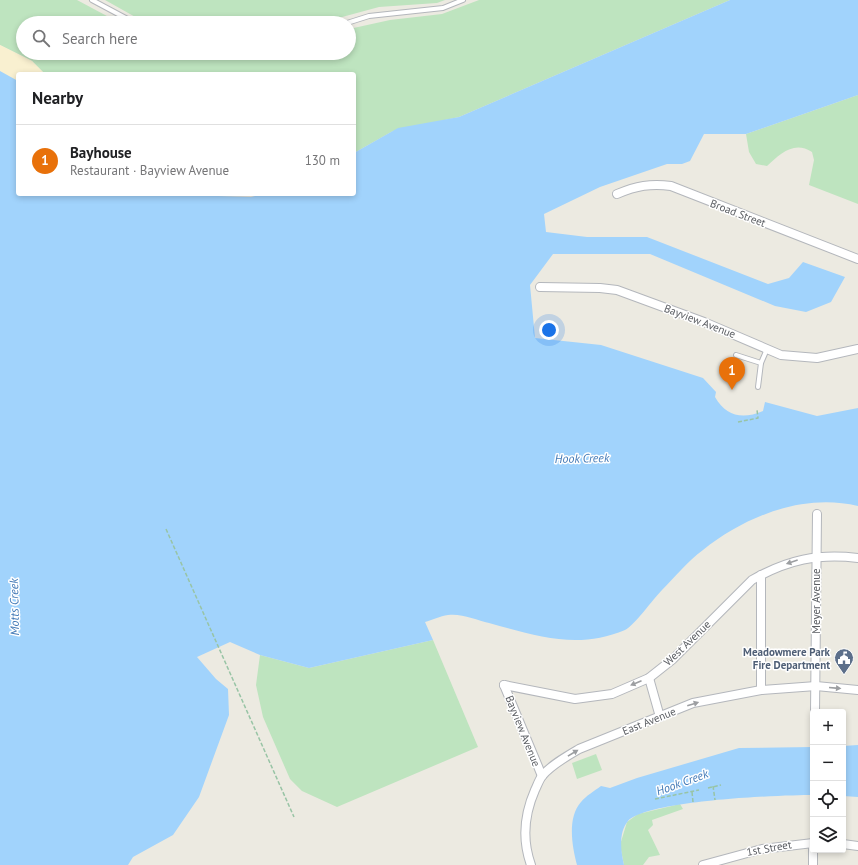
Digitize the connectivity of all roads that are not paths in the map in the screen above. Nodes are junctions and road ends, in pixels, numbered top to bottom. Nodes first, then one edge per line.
1 (92, 0) edge
2 (463, 0) edge
3 (122, 16) edge
4 (356, 20) edge
5 (617, 194) dead end
6 (858, 259) edge
7 (540, 288) dead end
8 (768, 349) junction
9 (858, 349) edge
10 (736, 355) dead end
11 (761, 364) junction
12 (758, 387) dead end
13 (817, 514) dead end
14 (817, 556) junction
15 (858, 558) edge
16 (761, 575) junction
17 (649, 678) junction
18 (504, 685) joint
19 (816, 686) junction
20 (761, 690) junction
21 (858, 690) edge
22 (815, 709) edge
23 (660, 717) junction
24 (542, 776) junction
25 (810, 843) edge
26 (846, 844) edge
27 (858, 846) edge
28 (813, 853) edge
29 (531, 865) edge
30 (703, 865) edge
31 (813, 865) edge

1 - 3 lane
2 - 4 lane
5 - 6 street, Broad Street
7 - 8 street, Bayview Avenue
8 - 9 street, Bayview Avenue
8 - 11 lane
10 - 11 lane
11 - 12 lane
13 - 14 street, Meyer Avenue
14 - 15 street, West Avenue
14 -> 16 street, West Avenue
14 - 19 street, Meyer Avenue
16 - 17 street, West Avenue
16 - 20 street
17 -> 18 street, West Avenue
17 - 23 street
18 - 24 street, Bayview Avenue
19 - 20 street, East Avenue
19 -> 21 street, East Avenue
19 - 22 street, Meyer Avenue
23 -> 20 street, East Avenue
24 -> 23 street, East Avenue
24 - 29 street, East Avenue
25 - 30 street, 1st Street
26 - 27 street
28 - 31 street

